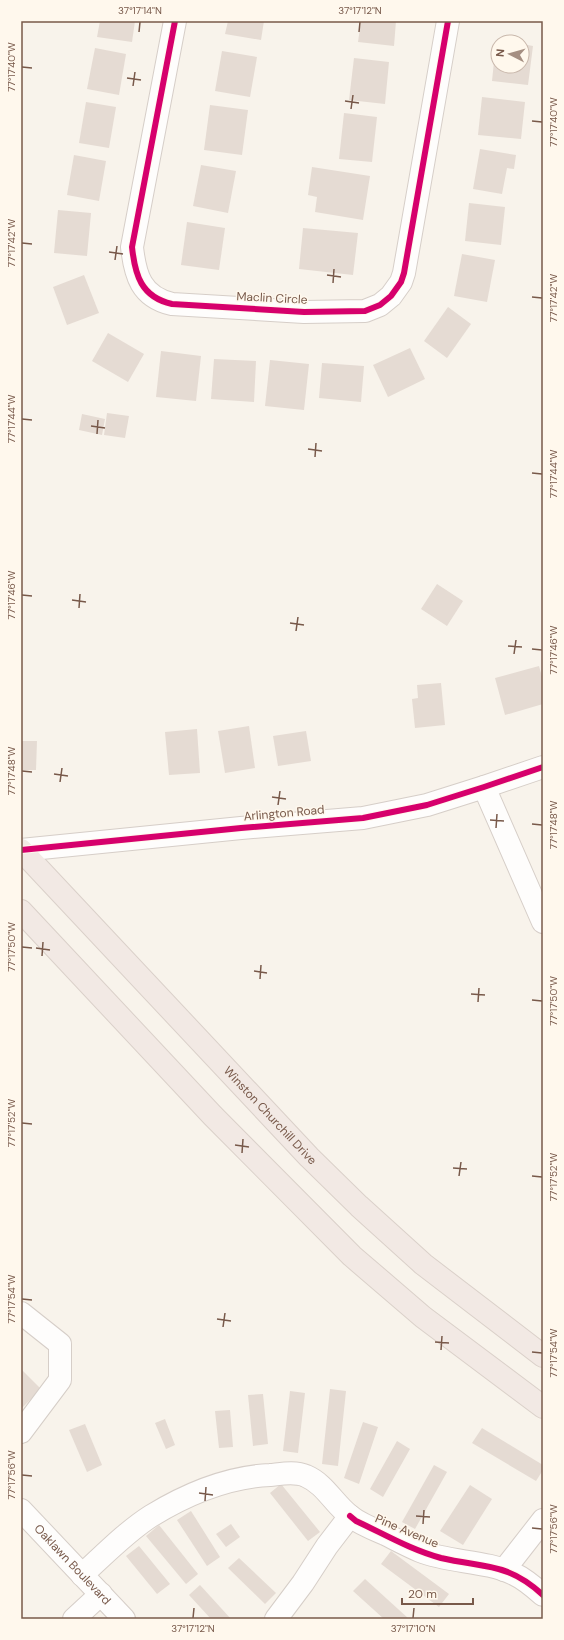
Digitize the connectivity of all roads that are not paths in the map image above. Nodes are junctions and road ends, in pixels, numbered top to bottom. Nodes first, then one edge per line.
1 (175, 21) edge
2 (448, 21) edge
3 (543, 767) edge
4 (484, 787) junction
5 (21, 850) edge
6 (21, 911) edge
7 (543, 922) edge
8 (21, 1312) edge
9 (543, 1356) edge
10 (543, 1407) edge
11 (21, 1432) edge
12 (21, 1510) edge
13 (350, 1516) junction
14 (543, 1520) edge
15 (504, 1570) junction
16 (82, 1575) junction
17 (101, 1594) junction
18 (543, 1595) edge
19 (74, 1619) edge
20 (124, 1619) edge
21 (276, 1619) edge

1 - 2 street, Maclin Circle
3 - 4 street, Arlington Road
4 - 5 street, Arlington Road
4 - 7 street
5 - 9 highway, Winston Churchill Drive
6 - 10 highway
8 - 11 street
12 - 16 street, Oaklawn Boulevard
13 - 15 street, Pine Avenue
13 - 16 street, Pine Avenue
13 - 21 street
14 - 15 street
15 - 18 street, Pine Avenue
16 - 17 street, Oaklawn Boulevard
17 - 19 street
17 - 20 street, Oaklawn Boulevard

